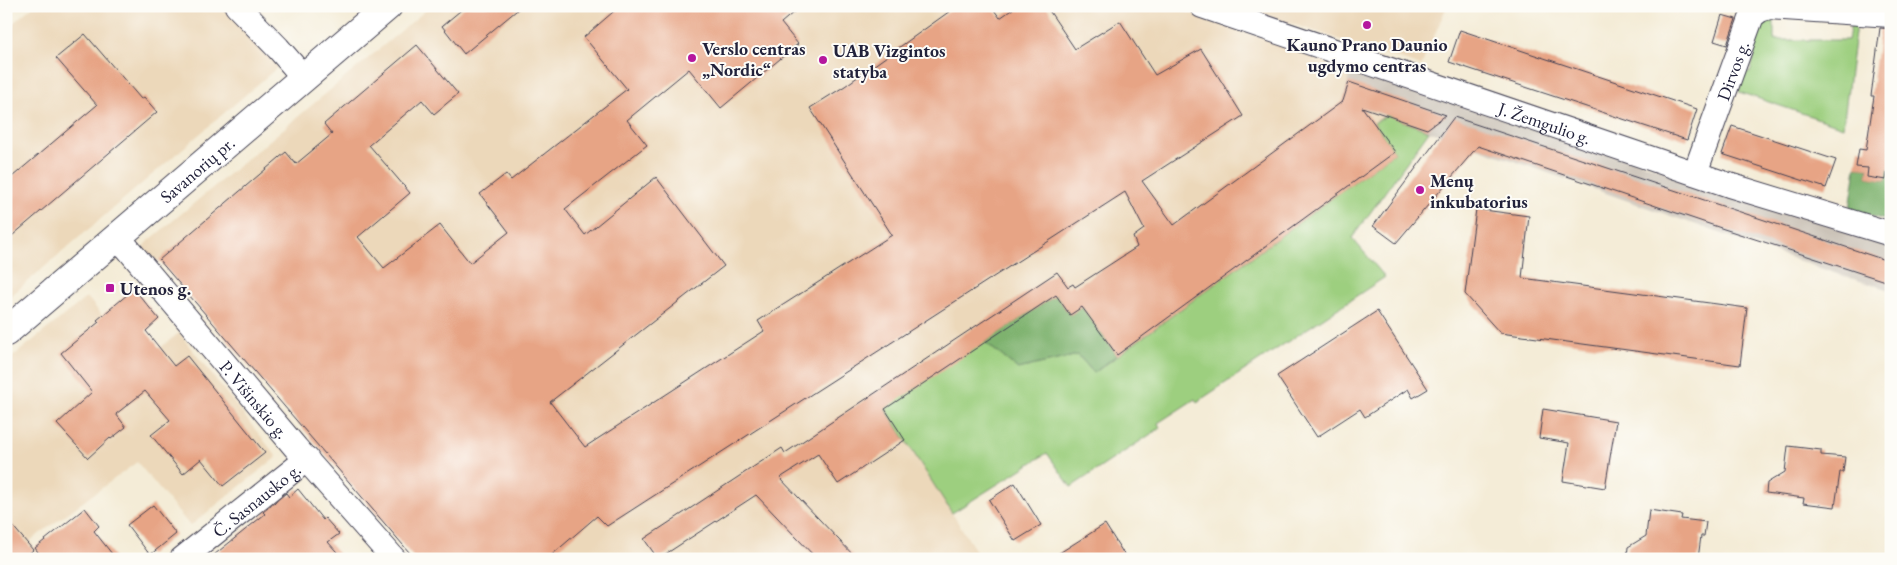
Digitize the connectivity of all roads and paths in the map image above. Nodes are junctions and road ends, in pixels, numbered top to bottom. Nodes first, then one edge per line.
1 (237, 6) edge
2 (388, 6) edge
3 (1202, 6) edge
4 (1891, 15) edge
5 (304, 78) junction
6 (1695, 173) junction
7 (1891, 234) edge
8 (118, 237) junction
9 (6, 332) edge
10 (308, 459) junction
11 (182, 559) edge
12 (394, 559) edge

1 - 5 street
2 - 5 main road, Savanorių pr.
3 - 6 street, J. Žemgulio g.
4 - 6 street, Dirvos g.
5 - 8 main road, Savanorių pr.
6 - 7 street, J. Žemgulio g.
8 - 9 main road, Savanorių pr.
8 - 10 street, P. Višinskio g.
10 - 11 street, Č. Sasnausko g.
10 - 12 street, P. Višinskio g.

